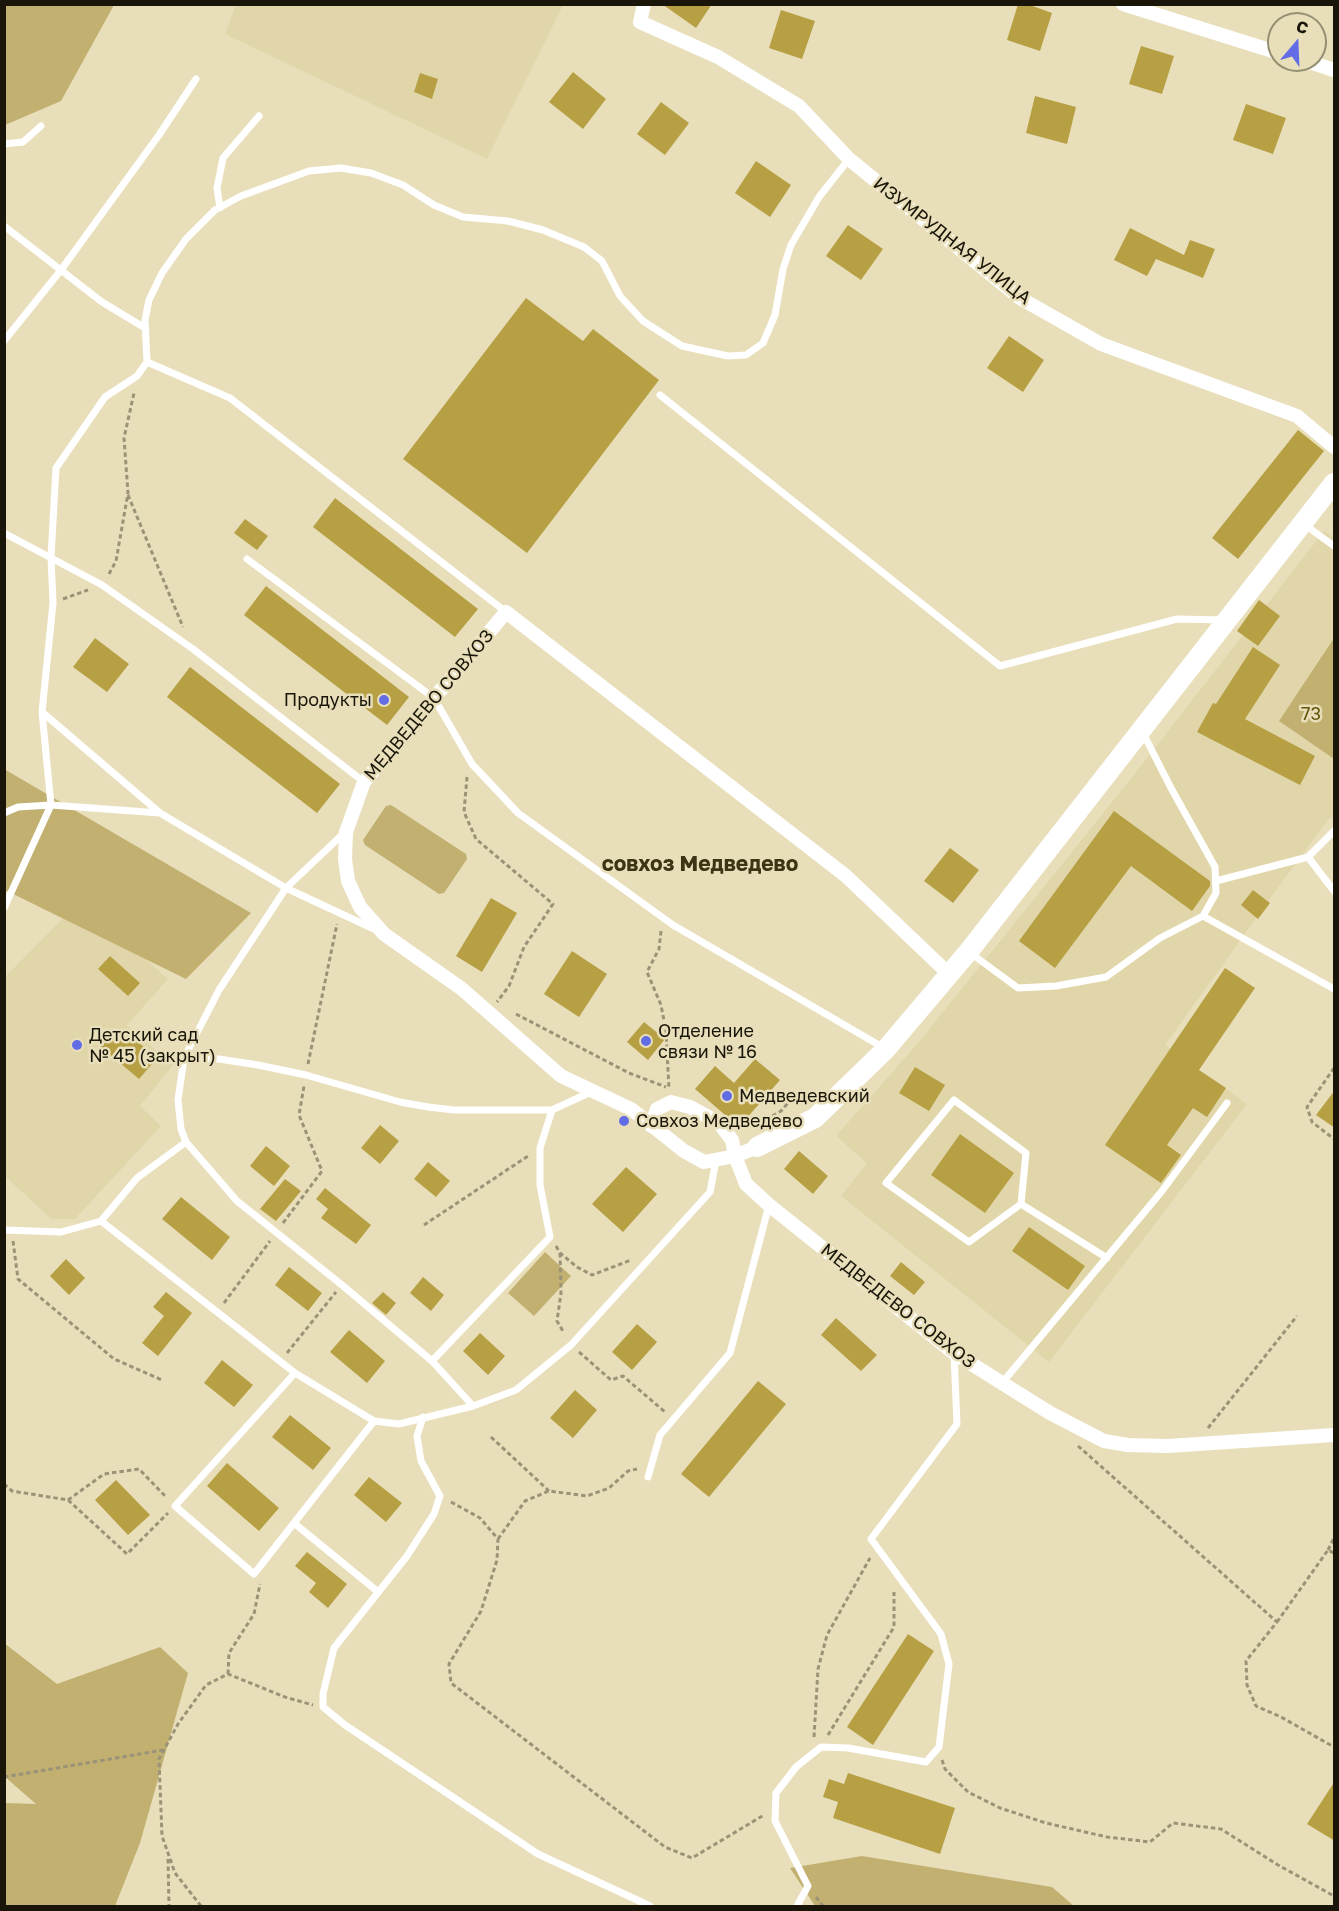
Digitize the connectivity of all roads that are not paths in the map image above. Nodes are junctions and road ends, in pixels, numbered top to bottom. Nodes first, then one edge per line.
1 (644, 4) edge
2 (1123, 4) edge
3 (1267, 49) edge
4 (196, 79) dead end
5 (258, 116) dead end
6 (41, 126) dead end
7 (4, 144) edge
8 (849, 159) junction
9 (220, 208) junction
10 (4, 225) edge
11 (61, 270) junction
12 (145, 328) junction
13 (4, 341) edge
14 (147, 362) junction
15 (660, 395) dead end
16 (1335, 447) edge
17 (1335, 483) edge
18 (1303, 524) junction
19 (4, 533) edge
20 (1335, 546) edge
21 (51, 556) junction
22 (247, 560) dead end
23 (506, 612) junction
24 (1230, 620) junction
25 (434, 698) junction
26 (42, 712) junction
27 (1142, 731) junction
28 (364, 782) junction
29 (51, 805) junction
30 (4, 813) edge
31 (160, 813) junction
32 (1335, 831) edge
33 (346, 832) junction
34 (1308, 857) junction
35 (1216, 881) junction
36 (286, 888) junction
37 (1335, 891) edge
38 (4, 908) edge
39 (1203, 916) junction
40 (384, 934) junction
41 (969, 951) junction
42 (950, 975) junction
43 (1335, 988) edge
44 (886, 1049) junction
45 (184, 1058) junction
46 (594, 1091) junction
47 (1227, 1103) dead end
48 (552, 1110) junction
49 (651, 1126) junction
50 (186, 1142) junction
51 (757, 1147) joint
52 (735, 1156) junction
53 (716, 1160) junction
54 (1021, 1204) junction
55 (769, 1205) junction
56 (101, 1221) junction
57 (8, 1230) edge
58 (1107, 1258) junction
59 (954, 1353) junction
60 (432, 1361) junction
61 (295, 1373) junction
62 (1002, 1383) junction
63 (473, 1406) junction
64 (423, 1417) junction
65 (374, 1421) junction
66 (1335, 1435) edge
67 (648, 1477) dead end
68 (294, 1523) junction
69 (377, 1591) junction
70 (650, 1906) edge
71 (797, 1906) edge

1 - 8 street, ИЗУМРУДНАЯ УЛИЦА
2 - 3 street
4 - 11 lane
5 - 9 lane
6 - 7 lane
8 - 9 lane
8 - 16 street, ИЗУМРУДНАЯ УЛИЦА
9 - 12 lane
10 - 11 lane
11 - 12 lane
11 - 13 lane
12 - 14 lane
14 - 21 lane
14 - 23 lane
15 - 24 lane
17 - 18 street
18 - 20 lane
18 - 24 street
19 - 21 lane
21 - 26 lane
21 - 28 lane
22 - 25 lane
23 - 25 street, МЕДВЕДЕВО СОВХОЗ
23 - 42 street, МЕДВЕДЕВО СОВХОЗ
24 - 27 street
25 - 28 street, МЕДВЕДЕВО СОВХОЗ
25 - 44 lane
26 - 29 lane
26 - 31 lane
27 - 35 lane
27 - 41 street
28 - 33 street, МЕДВЕДЕВО СОВХОЗ
29 - 30 lane
29 - 31 lane
29 - 38 lane
31 - 36 lane
32 - 34 lane
33 - 36 lane
33 - 40 street, МЕДВЕДЕВО СОВХОЗ
34 - 35 lane
34 - 37 lane
35 - 39 lane
36 - 40 lane
36 - 45 lane
39 - 41 lane
39 - 43 lane
40 - 46 street, МЕДВЕДЕВО СОВХОЗ
41 - 42 street
42 - 44 street
44 - 51 street
45 - 48 lane
45 - 50 lane
46 - 48 lane
46 - 49 street, МЕДВЕДЕВО СОВХОЗ
47 - 58 lane
48 - 60 lane
49 - 52 street
49 - 53 street, МЕДВЕДЕВО СОВХОЗ
50 - 56 lane
50 - 60 lane
51 - 52 street, МЕДВЕДЕВО СОВХОЗ
52 - 53 street, МЕДВЕДЕВО СОВХОЗ
52 - 55 street, МЕДВЕДЕВО СОВХОЗ
53 - 63 lane
54 - 54 lane
54 - 58 lane
55 - 59 street, МЕДВЕДЕВО СОВХОЗ
55 - 67 lane
56 - 57 lane
56 - 61 lane
58 - 62 lane
59 - 62 street, МЕДВЕДЕВО СОВХОЗ
59 - 71 lane
60 - 63 lane
61 - 65 lane
61 - 68 lane
62 - 66 street, МЕДВЕДЕВО СОВХОЗ
63 - 64 lane
64 - 65 lane
64 - 69 lane
65 - 68 lane
68 - 69 lane
69 - 70 lane

